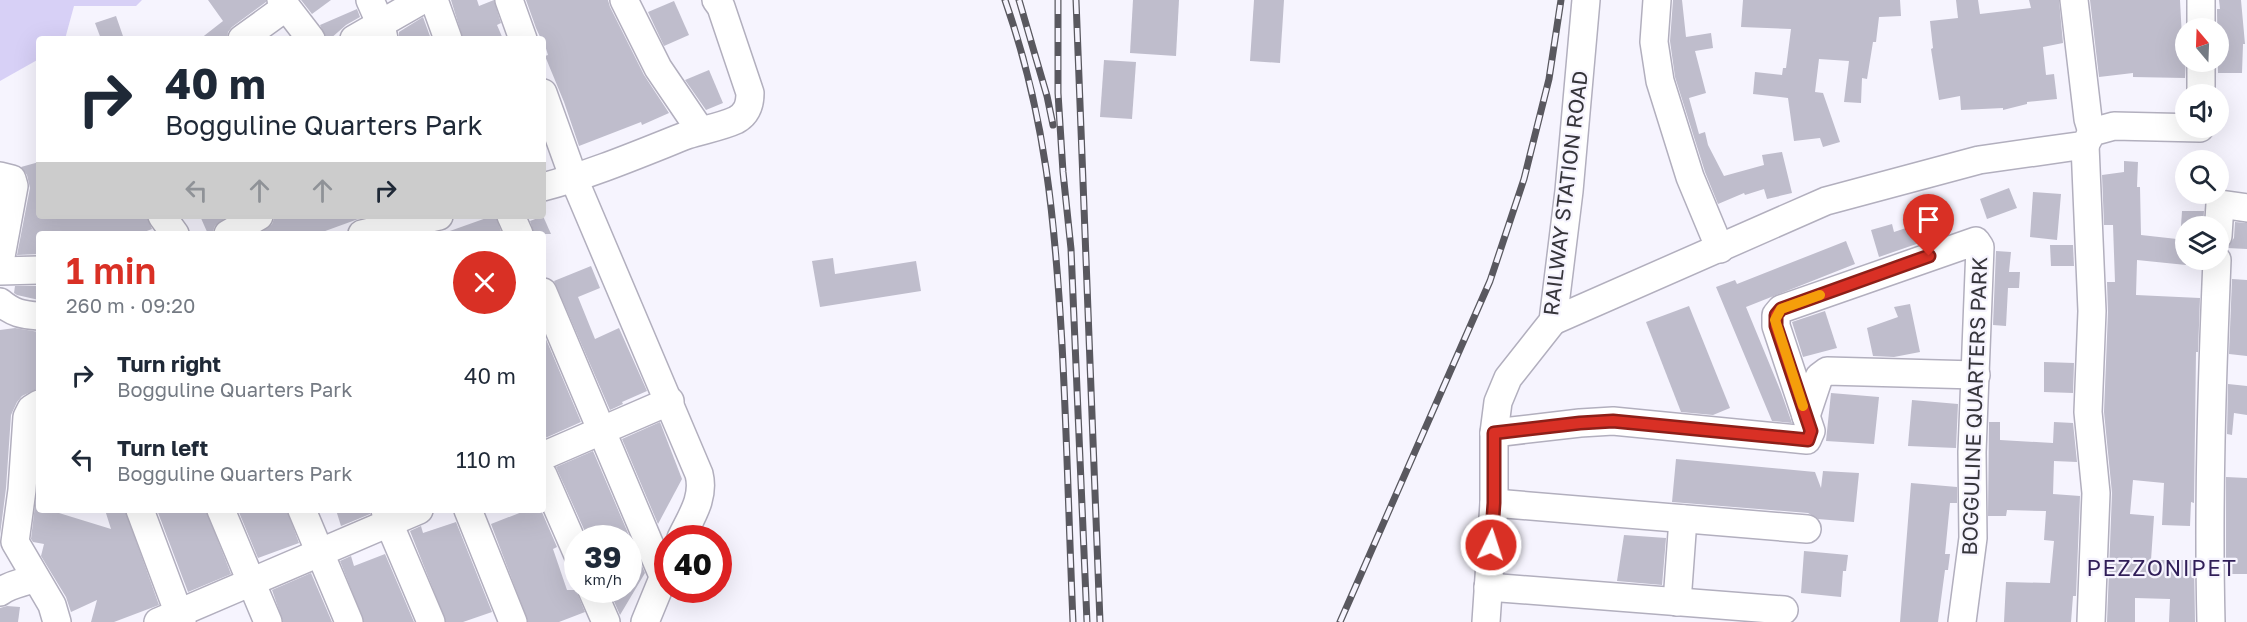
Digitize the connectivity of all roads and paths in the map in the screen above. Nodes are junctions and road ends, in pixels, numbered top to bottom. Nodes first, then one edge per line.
1 (370, 0) edge
2 (422, 0) edge
3 (434, 0) edge
4 (509, 0) edge
5 (624, 0) edge
6 (1586, 0) edge
7 (1657, 0) edge
8 (2074, 0) edge
9 (2201, 0) edge
10 (718, 3) edge
11 (284, 4) edge
12 (2201, 18) edge
13 (382, 32) edge
14 (246, 36) edge
15 (308, 36) edge
16 (366, 36) edge
17 (447, 36) edge
18 (522, 36) edge
19 (546, 101) edge
20 (2175, 127) edge
21 (700, 130) junction
22 (2089, 138) junction
23 (0, 176) edge
24 (574, 179) junction
25 (546, 187) edge
26 (2247, 208) edge
27 (2219, 216) edge
28 (254, 219) edge
29 (427, 219) edge
30 (233, 231) edge
31 (375, 231) edge
32 (1720, 249) junction
33 (0, 262) edge
34 (36, 270) edge
35 (2217, 270) edge
36 (0, 271) edge
37 (546, 299) edge
38 (4, 311) edge
39 (36, 316) edge
40 (1553, 321) junction
41 (1976, 375) junction
42 (670, 401) junction
43 (36, 406) edge
44 (1806, 416) junction
45 (601, 430) junction
46 (1494, 433) junction
47 (546, 455) edge
48 (546, 482) edge
49 (11, 489) edge
50 (1494, 503) junction
51 (141, 513) edge
52 (222, 513) edge
53 (303, 513) edge
54 (405, 513) edge
55 (469, 513) edge
56 (387, 517) edge
57 (1683, 519) junction
58 (565, 525) edge
59 (687, 525) edge
60 (1807, 528) dead end
61 (654, 547) edge
62 (320, 553) junction
63 (35, 578) junction
64 (251, 582) junction
65 (1488, 587) junction
66 (0, 592) edge
67 (654, 599) edge
68 (1677, 602) junction
69 (598, 603) edge
70 (1784, 610) dead end
71 (173, 619) edge
72 (57, 622) edge
73 (268, 622) edge
74 (349, 622) edge
75 (431, 622) edge
76 (513, 622) edge
77 (606, 622) edge
78 (645, 622) edge
79 (1486, 622) edge
80 (1962, 622) edge
81 (2091, 622) edge
82 (2211, 622) edge

1 - 13 street
2 - 13 street
3 - 17 street
4 - 18 street
5 - 21 street
6 - 40 street, RAILWAY STATION ROAD
7 - 32 street
8 - 22 street
9 - 12 street
10 - 21 street
11 - 14 street
11 - 15 street
13 - 16 street
19 - 24 street
20 - 22 street
21 - 24 street
22 - 32 street
22 - 81 street
23 - 33 street
24 - 25 street
24 - 42 street
26 - 27 street
28 - 30 street
29 - 31 street
32 - 40 street
34 - 36 street
35 - 82 street
37 - 45 street
38 - 39 street
40 - 46 street, RAILWAY STATION ROAD
41 - 44 street
41 - 44 street, BOGGULINE QUARTERS PARK
41 - 80 street, BOGGULINE QUARTERS PARK
42 - 45 street
42 - 59 street
43 - 49 street
44 - 46 street, BOGGULINE QUARTERS PARK
45 - 47 street
45 - 61 street
46 - 50 street, RAILWAY STATION ROAD
48 - 58 street
49 - 63 street
50 - 57 street
50 - 65 street, RAILWAY STATION ROAD
51 - 71 street
52 - 64 street
53 - 62 street
54 - 56 street
55 - 76 street
56 - 62 street
56 - 75 street
57 - 60 street
57 - 68 street
62 - 64 street
62 - 74 street
63 - 66 street
63 - 72 street
64 - 71 street
64 - 73 street
65 - 68 street
65 - 79 street, RAILWAY STATION ROAD
67 - 78 street
68 - 70 street
69 - 77 street

